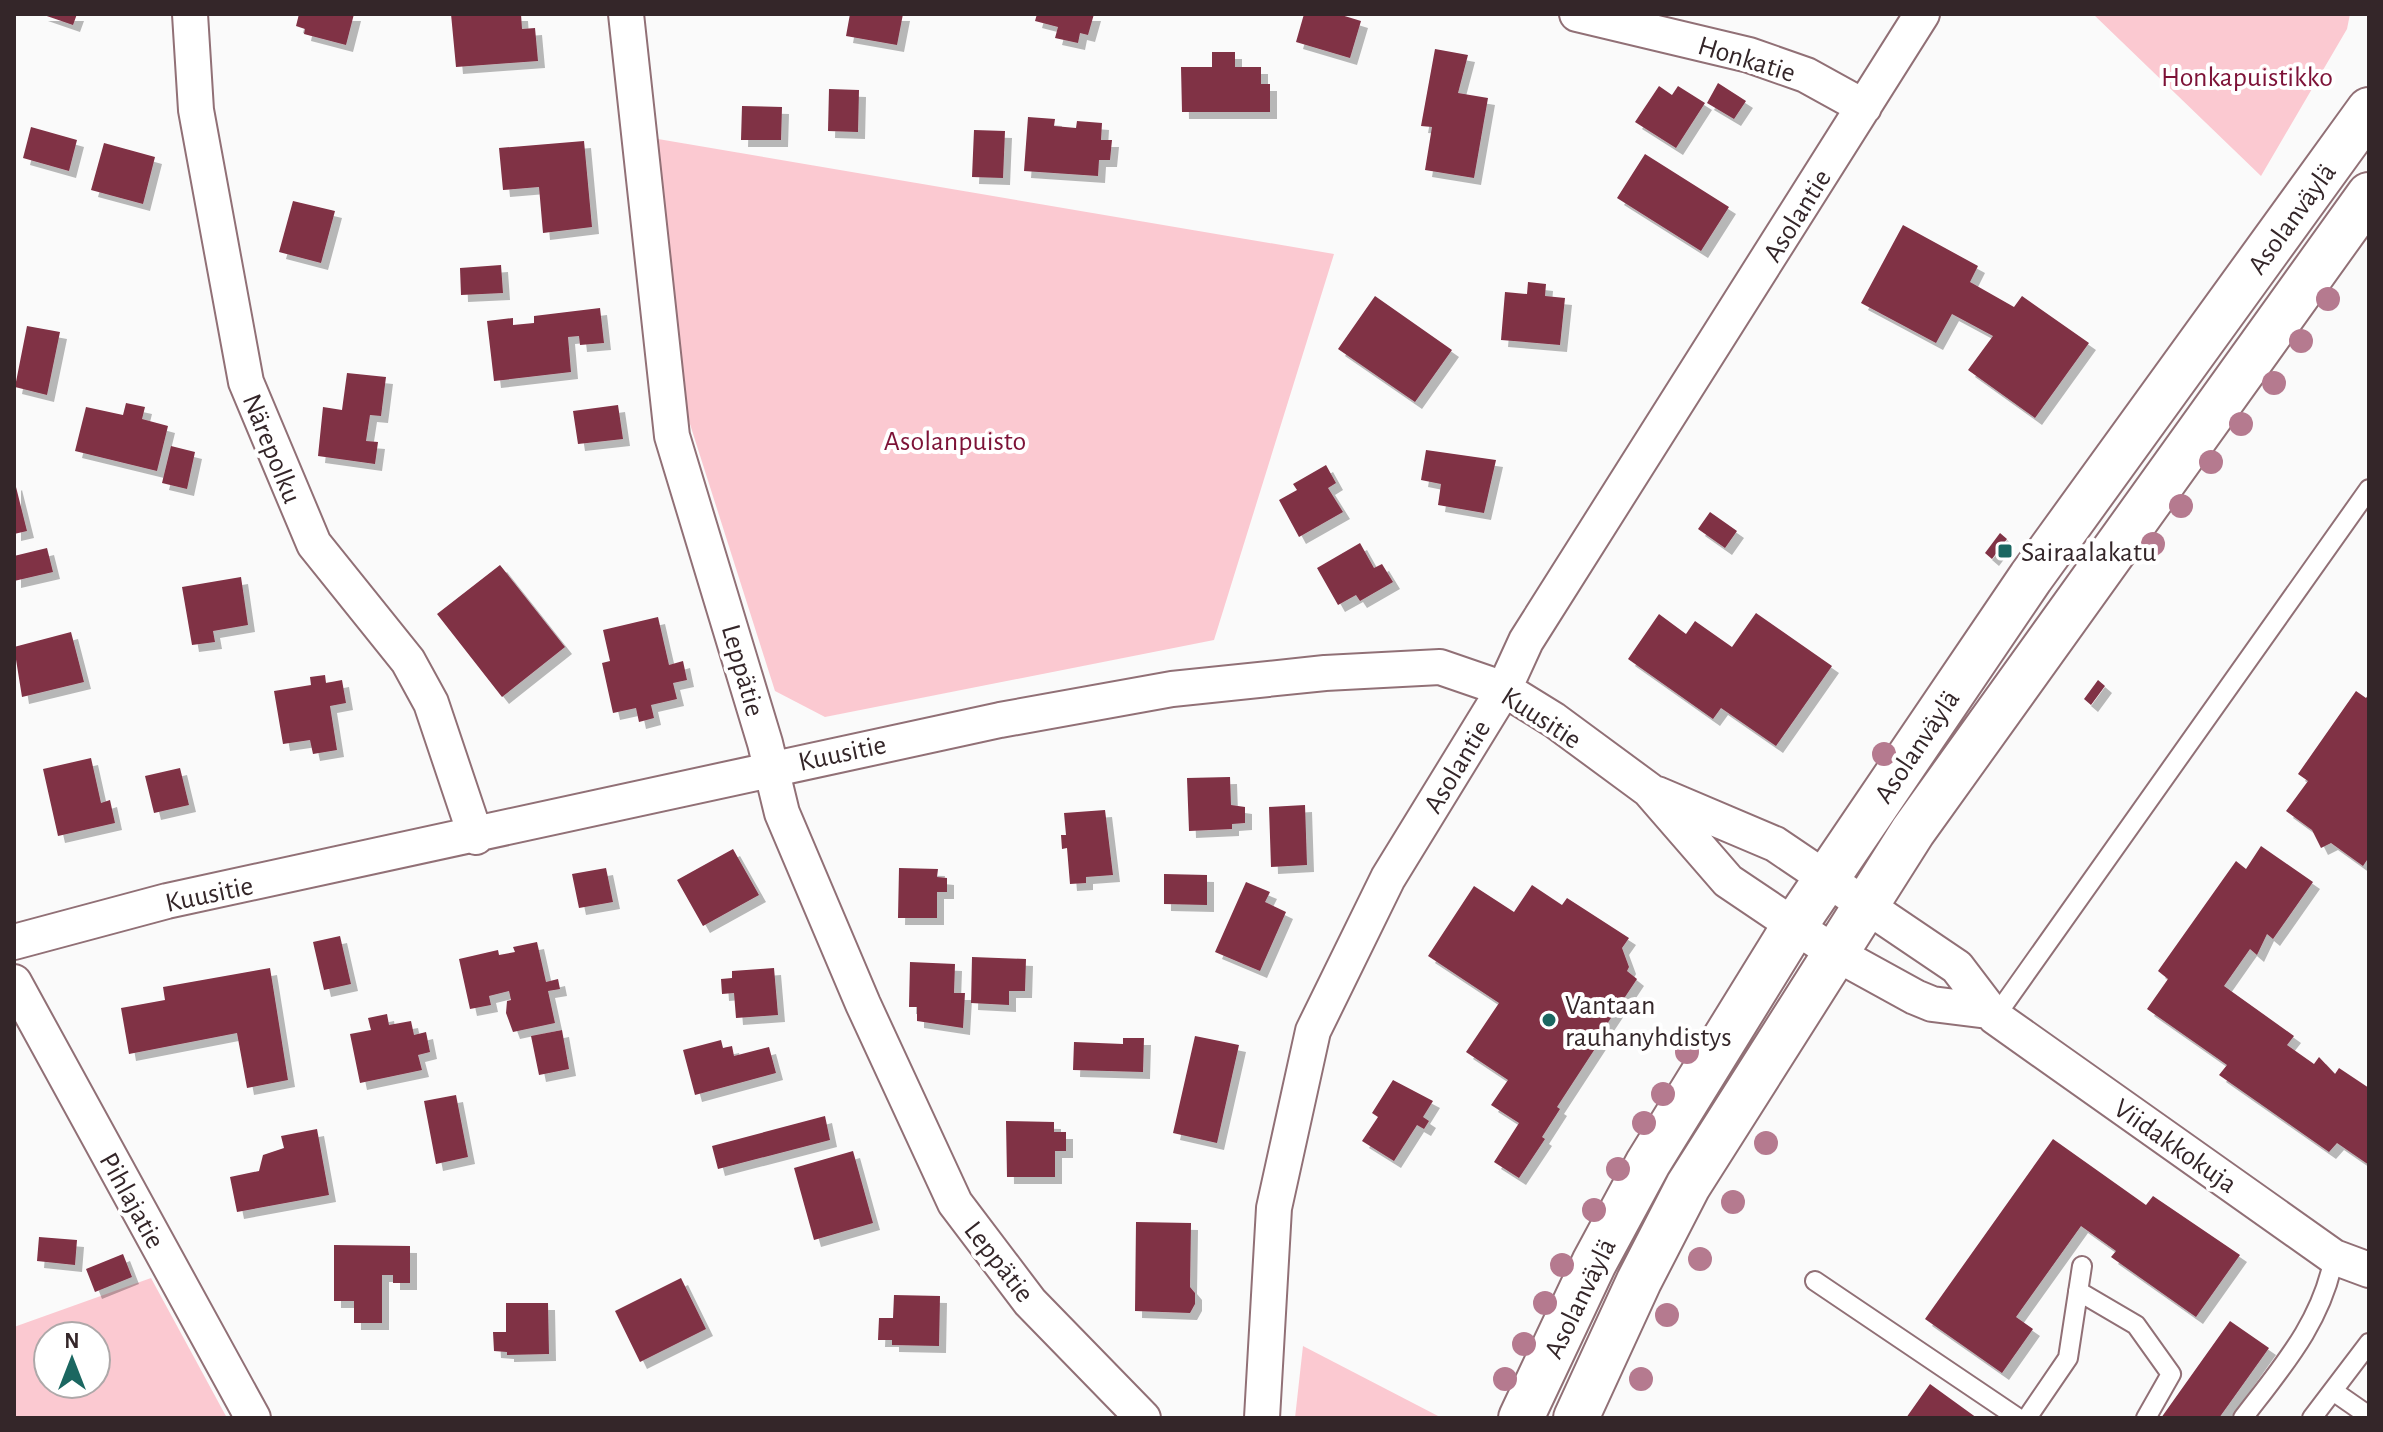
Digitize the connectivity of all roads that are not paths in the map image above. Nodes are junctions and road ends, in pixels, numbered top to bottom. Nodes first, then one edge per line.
1 (190, 14) edge
2 (626, 14) edge
3 (1577, 14) edge
4 (1922, 14) edge
5 (1864, 107) junction
6 (2369, 110) edge
7 (2369, 195) edge
8 (2369, 489) edge
9 (1504, 689) junction
10 (770, 767) junction
11 (1649, 790) junction
12 (476, 837) junction
13 (1825, 878) junction
14 (1865, 904) junction
15 (1793, 928) junction
16 (14, 942) edge
17 (1835, 953) junction
18 (14, 982) edge
19 (1991, 1014) junction
20 (2334, 1257) junction
21 (2082, 1266) dead end
22 (2369, 1270) edge
23 (1815, 1281) dead end
24 (2078, 1291) junction
25 (2369, 1343) edge
26 (2333, 1391) junction
27 (2369, 1416) edge
28 (253, 1418) edge
29 (1143, 1418) edge
30 (1262, 1418) edge
31 (1521, 1418) edge
32 (1576, 1418) edge
33 (2026, 1418) edge
34 (2146, 1418) edge
35 (2243, 1418) edge
36 (2312, 1418) edge

1 - 12 street, Närepolku
2 - 10 street, Leppätie
3 - 5 street, Honkatie
4 - 5 street, Asolantie
5 - 9 street, Asolantie
6 - 13 main road, Asolanväylä
7 - 14 main road, Asolanväylä
8 - 19 lane
9 - 10 street, Kuusitie
9 - 11 street, Kuusitie
9 - 30 street, Asolantie
10 - 12 street, Kuusitie
10 - 29 street, Leppätie
11 - 13 street, Kuusitie
11 - 15 street, Kuusitie
12 - 16 street, Kuusitie
13 - 14 street, Viidakkokuja
13 - 15 main road, Asolanväylä
14 - 17 main road, Asolanväylä
14 - 19 street, Viidakkokuja
15 - 17 street, Kuusitie
15 - 31 main road, Asolanväylä
17 - 19 street, Viidakkokuja
17 - 32 main road, Asolanväylä
18 - 28 street, Pihlajatie
19 - 20 street, Viidakkokuja
20 - 22 street, Viidakkokuja
20 - 35 lane
21 - 24 lane
23 - 33 lane
24 - 33 lane
24 - 34 lane
25 - 26 lane
26 - 27 lane
26 - 36 lane

